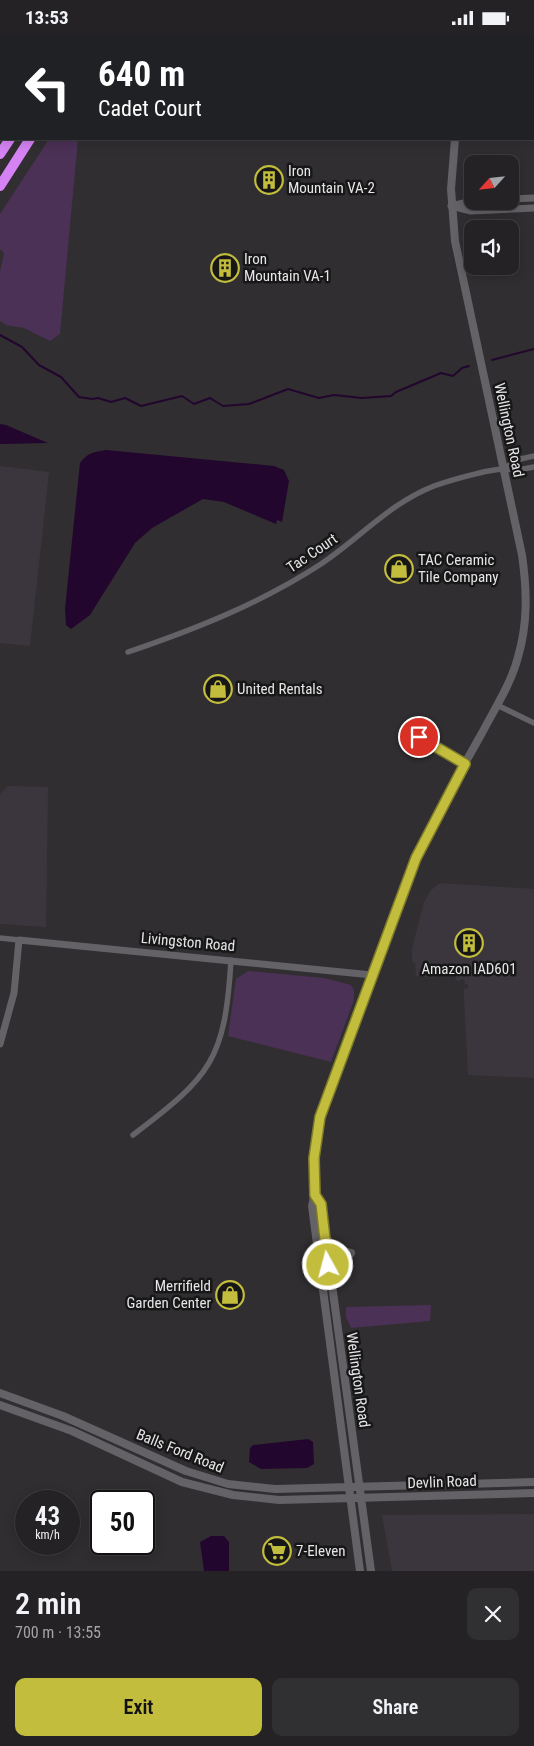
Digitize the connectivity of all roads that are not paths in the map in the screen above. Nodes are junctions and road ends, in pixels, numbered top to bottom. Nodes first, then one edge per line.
1 (9, 140) edge
2 (29, 140) edge
3 (455, 140) edge
4 (0, 155) edge
5 (0, 186) edge
6 (534, 198) edge
7 (519, 199) edge
8 (464, 203) edge
9 (451, 206) junction
10 (534, 209) edge
11 (534, 457) edge
12 (534, 467) edge
13 (504, 469) junction
14 (128, 652) dead end
15 (497, 705) junction
16 (534, 723) edge
17 (404, 729) dead end
18 (465, 764) junction
19 (0, 938) edge
20 (19, 940) junction
21 (231, 960) junction
22 (372, 975) junction
23 (0, 1044) edge
24 (133, 1135) dead end
25 (315, 1195) junction
26 (324, 1233) junction
27 (331, 1285) junction
28 (0, 1393) edge
29 (0, 1405) edge
30 (131, 1447) junction
31 (109, 1448) junction
32 (534, 1482) edge
33 (358, 1486) junction
34 (349, 1487) junction
35 (534, 1493) edge
36 (350, 1498) junction
37 (360, 1498) junction
38 (360, 1571) edge
39 (371, 1571) edge

1 - 4 highway
2 - 5 highway
3 - 9 main road, Wellington Road
6 - 7 street
8 - 9 street
9 - 10 street
9 - 13 main road, Wellington Road
11 - 13 street
12 - 13 street
13 - 14 street, Tac Court
13 - 15 main road, Wellington Road
15 - 16 street
15 - 18 main road, Wellington Road
17 - 18 street
18 - 22 main road, Wellington Road
19 - 20 street, Livingston Road
20 - 21 street, Livingston Road
20 - 23 street
21 - 22 street, Livingston Road
21 - 24 street
22 - 25 main road, Wellington Road
25 - 26 main road, Wellington Road
25 - 34 main road, Wellington Road
26 - 27 main road, Wellington Road
26 - 27 main road
27 - 33 main road, Wellington Road
28 - 30 main road, Balls Ford Road
29 - 31 main road, Balls Ford Road
30 - 31 main road
30 - 34 main road, Balls Ford Road
31 - 36 main road, Balls Ford Road
32 - 33 main road, Devlin Road
33 - 34 main road, Balls Ford Road
33 - 37 main road, Wellington Road
34 - 36 main road, Wellington Road
35 - 37 main road, Devlin Road
36 - 37 main road, Devlin Road
36 - 38 main road, Wellington Road
37 - 39 main road, Wellington Road

